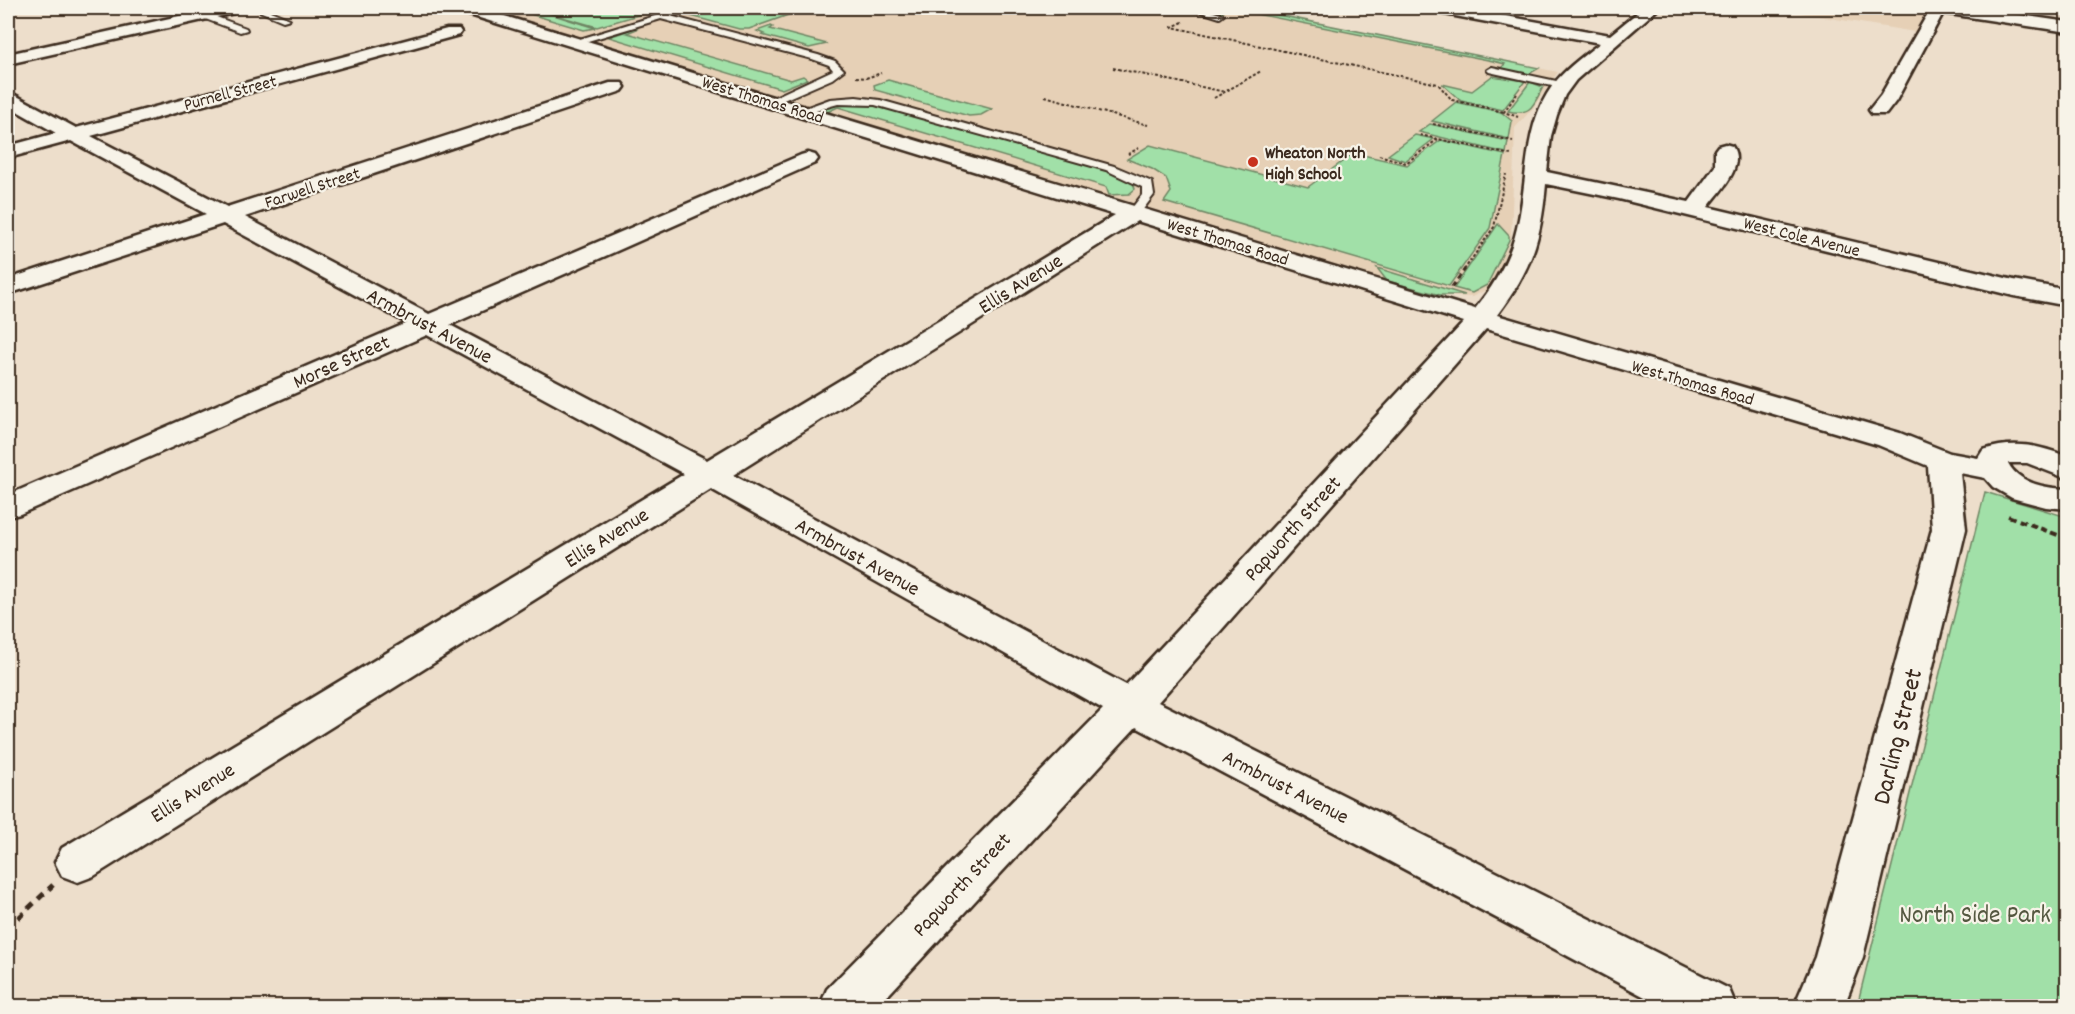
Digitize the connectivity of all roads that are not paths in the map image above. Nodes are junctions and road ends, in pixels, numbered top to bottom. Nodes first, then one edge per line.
1 (234, 8) edge
2 (256, 8) edge
3 (463, 8) edge
4 (688, 8) edge
5 (1192, 8) edge
6 (1439, 8) edge
7 (1652, 8) edge
8 (1938, 8) edge
9 (1943, 8) edge
10 (203, 15) junction
11 (660, 16) junction
12 (286, 19) dead end
13 (1201, 24) dead end
14 (2067, 27) edge
15 (243, 30) dead end
16 (453, 32) dead end
17 (1612, 40) junction
18 (575, 42) junction
19 (8, 59) edge
20 (1492, 70) dead end
21 (1561, 85) junction
22 (616, 87) dead end
23 (8, 99) edge
24 (771, 102) junction
25 (1879, 110) dead end
26 (802, 111) junction
27 (74, 134) junction
28 (1725, 150) dead end
29 (8, 152) edge
30 (808, 159) dead end
31 (1517, 163) junction
32 (1695, 210) junction
33 (1134, 213) junction
34 (225, 215) junction
35 (8, 287) edge
36 (2067, 297) edge
37 (1480, 319) junction
38 (427, 323) junction
39 (1943, 461) junction
40 (1994, 470) junction
41 (2067, 470) edge
42 (708, 474) junction
43 (2067, 499) edge
44 (8, 507) edge
45 (1131, 706) junction
46 (78, 862) road end
47 (845, 1006) edge
48 (1711, 1006) edge
49 (1820, 1006) edge

1 - 10 street
2 - 12 lane
3 - 18 street, West Thomas Road
4 - 11 lane
5 - 13 lane
6 - 17 street
7 - 17 street, Papworth Street
8 - 25 street
9 - 14 street
10 - 15 lane
10 - 19 street
11 - 18 lane
11 - 24 lane
16 - 27 street, Purnell Street
17 - 21 street, Papworth Street
18 - 24 street, West Thomas Road
20 - 21 lane
21 - 31 street, Papworth Street
22 - 34 street, Farwell Street
23 - 27 street, Armbrust Avenue
24 - 26 street, West Thomas Road
26 - 33 street, West Thomas Road
26 - 33 lane
27 - 29 street, Purnell Street
27 - 34 street, Armbrust Avenue
28 - 32 street
30 - 38 street, Morse Street
31 - 32 street, West Cole Avenue
31 - 37 street, Papworth Street
32 - 36 street, West Cole Avenue
33 - 37 street, West Thomas Road
33 - 42 street, Ellis Avenue
34 - 35 street, Farwell Street
34 - 38 street, Armbrust Avenue
37 - 39 street, West Thomas Road
37 - 45 street, Papworth Street
38 - 42 street, Armbrust Avenue
38 - 44 street, Morse Street
39 - 40 street, West Thomas Road
39 - 49 street, Darling Street
40 - 41 street
40 - 43 street
42 - 45 street, Armbrust Avenue
42 - 46 street, Ellis Avenue
45 - 47 street, Papworth Street
45 - 48 street, Armbrust Avenue

